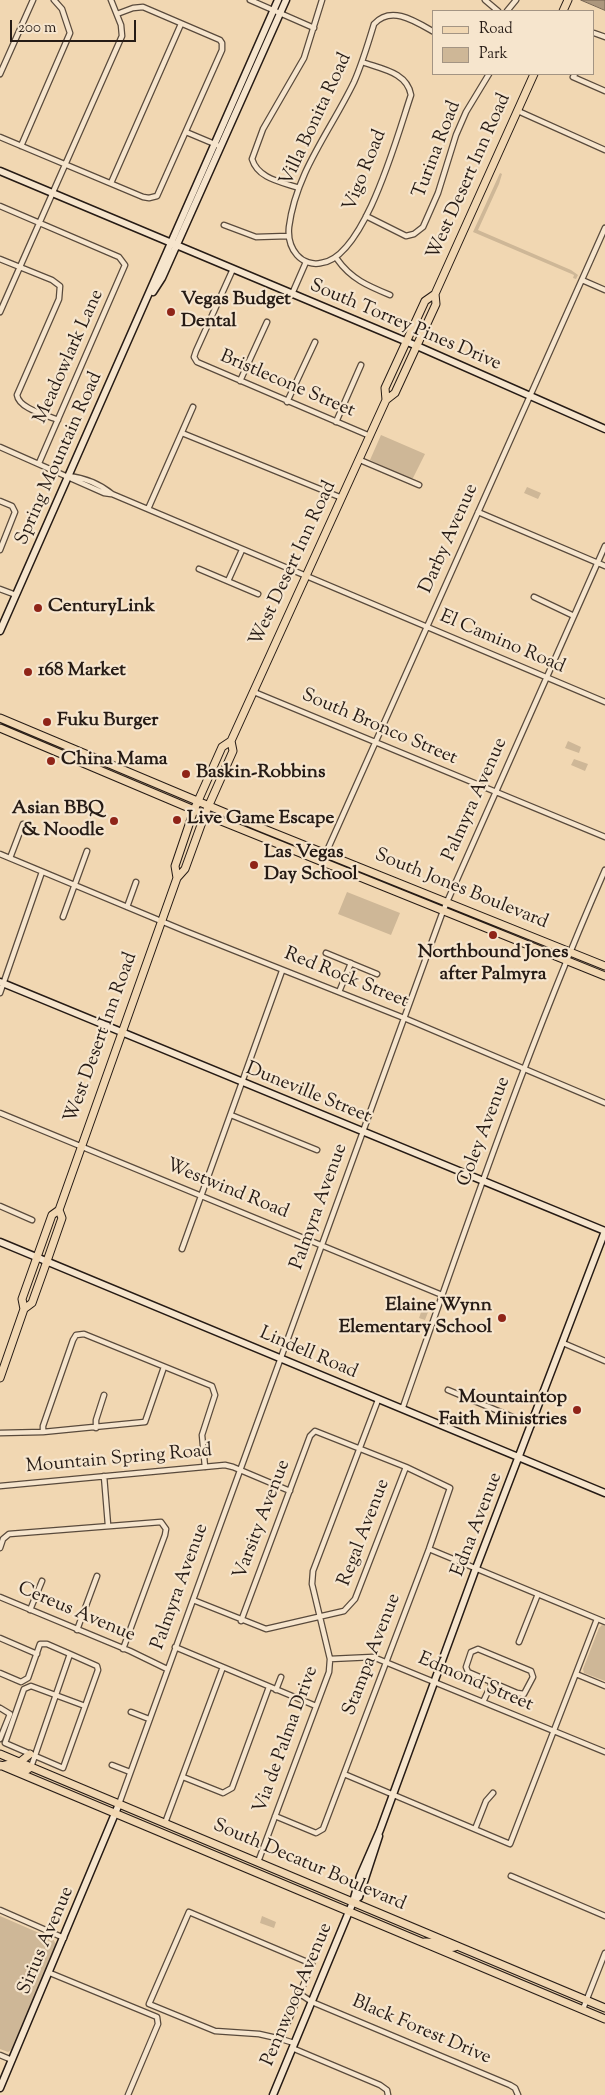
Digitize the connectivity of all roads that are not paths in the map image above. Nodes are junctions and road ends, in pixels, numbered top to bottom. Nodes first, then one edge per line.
1 (32, 0) edge
2 (54, 0) edge
3 (112, 0) edge
4 (250, 0) edge
5 (278, 0) edge
6 (286, 0) edge
7 (322, 0) edge
8 (485, 0) edge
9 (516, 0) edge
10 (273, 10) junction
11 (497, 10) edge
12 (508, 10) edge
13 (280, 13) junction
14 (117, 14) junction
15 (181, 24) junction
16 (314, 28) junction
17 (432, 31) edge
18 (362, 62) junction
19 (0, 74) edge
20 (534, 75) edge
21 (487, 76) edge
22 (574, 76) edge
23 (605, 91) edge
24 (518, 111) junction
25 (186, 132) junction
26 (0, 137) edge
27 (217, 145) junction
28 (21, 146) junction
29 (605, 150) edge
30 (66, 164) junction
31 (0, 171) edge
32 (111, 183) junction
33 (300, 188) junction
34 (53, 193) junction
35 (0, 206) edge
36 (366, 216) junction
37 (39, 223) junction
38 (224, 225) dead end
39 (605, 228) edge
40 (288, 236) junction
41 (173, 244) junction
42 (0, 259) edge
43 (337, 259) junction
44 (306, 262) junction
45 (20, 267) junction
46 (233, 269) junction
47 (582, 280) junction
48 (605, 290) edge
49 (292, 294) junction
50 (434, 294) junction
51 (390, 295) dead end
52 (0, 312) edge
53 (267, 322) dead end
54 (315, 342) dead end
55 (406, 342) junction
56 (416, 346) junction
57 (361, 365) dead end
58 (240, 382) junction
59 (530, 396) junction
60 (386, 400) junction
61 (287, 402) junction
62 (193, 407) dead end
63 (58, 420) junction
64 (336, 422) junction
65 (605, 429) edge
66 (182, 433) junction
67 (370, 436) junction
68 (0, 447) edge
69 (360, 460) junction
70 (40, 463) junction
71 (69, 476) junction
72 (419, 485) dead end
73 (342, 498) junction
74 (0, 501) edge
75 (148, 510) junction
76 (478, 512) junction
77 (605, 546) edge
78 (0, 550) edge
79 (242, 550) junction
80 (598, 563) junction
81 (605, 566) edge
82 (199, 569) dead end
83 (306, 576) junction
84 (228, 581) junction
85 (0, 589) edge
86 (258, 594) dead end
87 (16, 596) junction
88 (534, 597) dead end
89 (574, 616) junction
90 (426, 627) junction
91 (0, 631) edge
92 (547, 678) junction
93 (254, 692) junction
94 (605, 702) edge
95 (0, 718) edge
96 (0, 728) edge
97 (231, 741) junction
98 (374, 743) junction
99 (86, 755) junction
100 (86, 764) junction
101 (495, 792) junction
102 (198, 801) junction
103 (208, 806) junction
104 (194, 810) junction
105 (205, 814) junction
106 (23, 824) dead end
107 (605, 837) edge
108 (87, 851) dead end
109 (326, 853) junction
110 (0, 854) edge
111 (10, 858) junction
112 (322, 862) junction
113 (605, 870) edge
114 (42, 872) junction
115 (176, 878) junction
116 (136, 882) dead end
117 (74, 886) junction
118 (447, 902) junction
119 (127, 907) junction
120 (443, 910) junction
121 (64, 917) dead end
122 (162, 921) junction
123 (570, 952) junction
124 (326, 953) dead end
125 (566, 960) junction
126 (351, 963) junction
127 (605, 966) edge
128 (282, 971) junction
129 (377, 974) dead end
130 (605, 976) edge
131 (2, 982) edge
132 (339, 992) junction
133 (0, 993) edge
134 (404, 1018) junction
135 (122, 1033) junction
136 (525, 1070) junction
137 (241, 1083) junction
138 (605, 1103) edge
139 (0, 1112) edge
140 (231, 1115) junction
141 (363, 1132) junction
142 (81, 1146) junction
143 (317, 1150) dead end
144 (482, 1181) junction
145 (202, 1197) junction
146 (0, 1206) edge
147 (59, 1210) junction
148 (32, 1220) dead end
149 (605, 1231) edge
150 (0, 1242) edge
151 (322, 1245) junction
152 (182, 1249) dead end
153 (37, 1257) junction
154 (47, 1261) junction
155 (442, 1296) junction
156 (24, 1310) junction
157 (563, 1344) junction
158 (280, 1360) junction
159 (605, 1361) edge
160 (164, 1367) junction
161 (0, 1378) edge
162 (448, 1390) dead end
163 (104, 1395) dead end
164 (378, 1400) junction
165 (404, 1407) junction
166 (532, 1425) junction
167 (96, 1428) junction
168 (43, 1432) junction
169 (0, 1433) edge
170 (360, 1448) junction
171 (520, 1457) junction
172 (205, 1467) junction
173 (406, 1467) junction
174 (240, 1470) junction
175 (104, 1476) junction
176 (0, 1486) edge
177 (290, 1491) junction
178 (605, 1493) edge
179 (108, 1525) junction
180 (0, 1548) edge
181 (429, 1549) junction
182 (476, 1568) junction
183 (97, 1576) dead end
184 (42, 1581) dead end
185 (538, 1594) junction
186 (0, 1598) edge
187 (193, 1600) junction
188 (30, 1610) junction
189 (321, 1618) junction
190 (597, 1618) junction
191 (241, 1621) junction
192 (605, 1622) edge
193 (77, 1630) junction
194 (0, 1638) edge
195 (519, 1642) dead end
196 (176, 1647) junction
197 (123, 1649) junction
198 (37, 1654) junction
199 (70, 1654) junction
200 (330, 1660) junction
201 (386, 1662) junction
202 (224, 1667) junction
203 (167, 1670) junction
204 (0, 1673) edge
205 (576, 1674) junction
206 (281, 1677) dead end
207 (435, 1683) junction
208 (492, 1683) junction
209 (605, 1686) edge
210 (269, 1687) junction
211 (276, 1690) junction
212 (55, 1696) junction
213 (483, 1702) junction
214 (86, 1706) junction
215 (316, 1706) junction
216 (0, 1708) edge
217 (131, 1712) dead end
218 (149, 1719) junction
219 (553, 1731) junction
220 (0, 1739) edge
221 (605, 1752) edge
222 (0, 1754) edge
223 (33, 1754) junction
224 (20, 1762) junction
225 (112, 1765) dead end
226 (0, 1766) edge
227 (31, 1767) junction
228 (130, 1772) junction
229 (344, 1774) junction
230 (183, 1777) junction
231 (493, 1792) dead end
232 (393, 1795) junction
233 (119, 1804) junction
234 (115, 1814) junction
235 (275, 1816) junction
236 (165, 1824) junction
237 (474, 1829) junction
238 (226, 1859) junction
239 (258, 1862) junction
240 (511, 1876) dead end
241 (351, 1907) junction
242 (0, 1910) edge
243 (605, 1916) edge
244 (64, 1938) junction
245 (422, 1943) junction
246 (457, 1946) junction
247 (605, 1953) edge
248 (459, 1958) junction
249 (507, 1967) junction
250 (50, 1972) junction
251 (299, 1997) junction
252 (587, 2000) junction
253 (312, 2002) junction
254 (605, 2008) edge
255 (583, 2009) junction
256 (605, 2019) edge
257 (281, 2039) junction
258 (293, 2046) junction
259 (0, 2055) edge
260 (12, 2060) junction
261 (0, 2088) edge
262 (387, 2093) edge
263 (517, 2093) edge
264 (128, 2095) edge
265 (273, 2095) edge

1 - 19 street
2 - 28 street
3 - 14 street
4 - 10 street
5 - 10 street, Spring Mountain Road
6 - 13 street, Spring Mountain Road
7 - 16 street
8 - 11 street
9 - 12 street
10 - 13 street
10 - 27 street, Spring Mountain Road
13 - 16 street
13 - 27 street, Spring Mountain Road
14 - 15 street
14 - 30 street
15 - 25 street
15 - 32 street
16 - 33 street
17 - 18 street, Villa Bonita Road
18 - 33 street, Villa Bonita Road
18 - 36 street, Vigo Road
20 - 24 main road, West Desert Inn Road
21 - 36 street, Turina Road
22 - 23 street
24 - 29 street
24 - 50 main road, West Desert Inn Road
25 - 27 street
25 - 32 street
26 - 28 street
27 - 41 street, Spring Mountain Road
28 - 30 street
30 - 32 street
30 - 34 street
31 - 34 street, South Torrey Pines Drive
33 - 40 street, Villa Bonita Road
34 - 37 street
34 - 41 street, South Torrey Pines Drive
35 - 37 street
36 - 43 street, Vigo Road
37 - 45 street
37 - 63 street, Meadowlark Lane
38 - 40 street
39 - 47 street, Darby Avenue
40 - 44 street
41 - 46 street, South Torrey Pines Drive
41 - 71 street, Spring Mountain Road
42 - 45 street
43 - 44 street
43 - 51 street
44 - 49 street
45 - 52 street
45 - 63 street
46 - 49 street, South Torrey Pines Drive
46 - 58 street, Bristlecone Street
47 - 48 street
47 - 59 street, Darby Avenue
49 - 55 street, South Torrey Pines Drive
50 - 55 main road, West Desert Inn Road
50 - 56 main road, West Desert Inn Road
53 - 58 street
54 - 61 street
55 - 56 street, South Torrey Pines Drive
55 - 60 main road, West Desert Inn Road
56 - 59 street, South Torrey Pines Drive
56 - 60 main road, West Desert Inn Road
57 - 64 street
58 - 61 street, Bristlecone Street
59 - 65 street, South Torrey Pines Drive
59 - 76 street, Darby Avenue
60 - 67 main road, West Desert Inn Road
61 - 64 street, Bristlecone Street
62 - 66 street
63 - 70 street, Meadowlark Lane
64 - 67 street, Bristlecone Street
66 - 73 street
66 - 75 street
67 - 69 main road, West Desert Inn Road
68 - 70 street, El Camino Road
69 - 72 street
69 - 73 main road, West Desert Inn Road
70 - 71 street, El Camino Road
71 - 75 street, El Camino Road
71 - 87 street, Spring Mountain Road
73 - 83 main road, West Desert Inn Road
74 - 78 street
75 - 79 street, El Camino Road
76 - 80 street
76 - 90 street, Darby Avenue
77 - 80 street, Palmyra Avenue
79 - 83 street, El Camino Road
79 - 84 street
80 - 81 street
80 - 89 street, Palmyra Avenue
82 - 84 street
83 - 90 street, El Camino Road
83 - 93 main road, West Desert Inn Road
84 - 86 street
85 - 87 street
87 - 91 street, Spring Mountain Road
88 - 89 street
89 - 92 street, Palmyra Avenue
90 - 92 street, El Camino Road
90 - 98 street, Darby Avenue
92 - 94 street, El Camino Road
92 - 101 street, Palmyra Avenue
93 - 97 main road, West Desert Inn Road
93 - 98 street, South Bronco Street
95 - 99 main road, South Jones Boulevard
96 - 100 main road, South Jones Boulevard
97 - 102 main road, West Desert Inn Road
97 - 103 main road, West Desert Inn Road
98 - 101 street, South Bronco Street
98 - 109 street, Darby Avenue
99 - 100 main road
99 - 102 main road, South Jones Boulevard
100 - 104 main road, South Jones Boulevard
101 - 107 street, South Bronco Street
101 - 118 street, Palmyra Avenue
102 - 103 main road, South Jones Boulevard
102 - 104 main road, West Desert Inn Road
103 - 105 main road, West Desert Inn Road
103 - 109 main road, South Jones Boulevard
104 - 105 main road, South Jones Boulevard
104 - 115 main road, West Desert Inn Road
105 - 112 main road, South Jones Boulevard
105 - 115 main road, West Desert Inn Road
106 - 111 street
108 - 117 street
109 - 112 street, Darby Avenue
109 - 118 main road, South Jones Boulevard
110 - 111 street, Red Rock Street
111 - 114 street, Red Rock Street
112 - 120 main road, South Jones Boulevard
113 - 123 street, Coley Avenue
114 - 117 street, Red Rock Street
114 - 131 street
115 - 122 main road, West Desert Inn Road
116 - 119 street
117 - 119 street, Red Rock Street
117 - 121 street
118 - 120 street, Palmyra Avenue
118 - 123 main road, South Jones Boulevard
119 - 122 street, Red Rock Street
120 - 125 main road, South Jones Boulevard
120 - 134 street, Palmyra Avenue
122 - 128 street, Red Rock Street
122 - 135 main road, West Desert Inn Road
123 - 125 street, Coley Avenue
123 - 127 main road, South Jones Boulevard
124 - 126 street
125 - 130 main road, South Jones Boulevard
125 - 136 street, Coley Avenue
126 - 129 street
126 - 132 street
128 - 132 street, Red Rock Street
128 - 137 street
131 - 133 street
131 - 135 street, Duneville Street
132 - 134 street, Red Rock Street
134 - 136 street, Red Rock Street
134 - 141 street, Palmyra Avenue
135 - 137 street, Duneville Street
135 - 142 main road, West Desert Inn Road
136 - 138 street, Red Rock Street
136 - 144 street, Coley Avenue
137 - 140 street
137 - 141 street, Duneville Street
139 - 142 street, Westwind Road
140 - 143 street
140 - 145 street
141 - 144 street, Duneville Street
141 - 151 street, Palmyra Avenue
142 - 145 street, Westwind Road
142 - 147 main road, West Desert Inn Road
144 - 149 street, Duneville Street
144 - 155 street, Coley Avenue
145 - 151 street, Westwind Road
145 - 152 street
146 - 148 street
147 - 153 main road, West Desert Inn Road
147 - 154 main road, West Desert Inn Road
149 - 157 street, Edna Avenue
150 - 153 street, Lindell Road
151 - 155 street, Westwind Road
151 - 158 street, Palmyra Avenue
153 - 154 street, Lindell Road
153 - 156 main road, West Desert Inn Road
154 - 156 main road, West Desert Inn Road
154 - 158 street, Lindell Road
155 - 165 street, Coley Avenue
156 - 161 main road, West Desert Inn Road
157 - 159 street
157 - 166 street, Edna Avenue
158 - 164 street, Lindell Road
158 - 174 street, Palmyra Avenue
160 - 167 street
160 - 168 street
160 - 172 street
162 - 166 street
163 - 167 street
164 - 165 street, Lindell Road
164 - 170 street, Via de Palma Drive
165 - 171 street, Lindell Road
166 - 171 street, Edna Avenue
167 - 168 street
168 - 169 street
170 - 173 street
170 - 177 street, Varsity Avenue
170 - 189 street, Via de Palma Drive
171 - 178 street, Lindell Road
171 - 182 street, Edna Avenue
172 - 174 street, Mountain Spring Road
172 - 175 street, Mountain Spring Road
173 - 181 street, Stampa Avenue
173 - 189 street, Regal Avenue
174 - 177 street, Mountain Spring Road
174 - 187 street, Palmyra Avenue
175 - 176 street, Mountain Spring Road
175 - 179 street
177 - 191 street, Varsity Avenue
179 - 180 street
179 - 197 street
181 - 182 street
181 - 201 street, Stampa Avenue
182 - 185 street
182 - 207 street, Edna Avenue
183 - 193 street
184 - 188 street
185 - 190 street
185 - 195 street
186 - 188 street, Cereus Avenue
187 - 191 street
187 - 196 street, Palmyra Avenue
188 - 193 street, Cereus Avenue
189 - 191 street
189 - 200 street, Via de Palma Drive
190 - 192 street
190 - 205 street
193 - 197 street, Cereus Avenue
194 - 198 street
196 - 202 street
196 - 203 street, Palmyra Avenue
197 - 203 street, Cereus Avenue
198 - 199 street
198 - 204 street
199 - 212 street
199 - 214 street
200 - 201 street, Edmond Street
200 - 215 street, Via de Palma Drive
201 - 207 street, Edmond Street
201 - 229 street, Stampa Avenue
202 - 210 street
202 - 230 street
203 - 218 street, Palmyra Avenue
205 - 209 street
205 - 219 street
206 - 211 street
207 - 213 street, Edmond Street
207 - 232 street, Edna Avenue
208 - 208 street
208 - 213 street
210 - 211 street
210 - 230 street
211 - 215 street
212 - 214 street
212 - 223 street
212 - 223 street
213 - 219 street, Edmond Street
214 - 223 street
215 - 235 street, Via de Palma Drive
216 - 220 street
217 - 218 street
218 - 228 street, Palmyra Avenue
219 - 221 street, Edmond Street
219 - 237 street
222 - 224 main road, South Decatur Boulevard
223 - 224 main road
223 - 227 street
224 - 227 main road, South Decatur Boulevard
225 - 228 street
226 - 227 main road
226 - 234 main road, South Decatur Boulevard
227 - 233 main road, South Decatur Boulevard
228 - 233 street, Palmyra Avenue
229 - 232 street
229 - 235 street, Stampa Avenue
230 - 236 street
231 - 237 street
232 - 237 street
232 - 241 street, Edna Avenue
233 - 234 street, Sirius Avenue
233 - 236 main road, South Decatur Boulevard
234 - 238 main road, South Decatur Boulevard
234 - 244 street, Sirius Avenue
235 - 239 street, Via de Palma Drive
236 - 239 main road, South Decatur Boulevard
238 - 239 main road
238 - 241 main road, South Decatur Boulevard
239 - 241 main road, South Decatur Boulevard
240 - 243 street
241 - 245 main road, South Decatur Boulevard
241 - 246 main road, South Decatur Boulevard
241 - 253 street, Pennwood Avenue
242 - 244 street
244 - 250 street, Sirius Avenue
245 - 246 main road
245 - 248 main road, South Decatur Boulevard
246 - 249 main road, South Decatur Boulevard
247 - 252 street
248 - 249 main road
248 - 255 main road, South Decatur Boulevard
249 - 252 main road, South Decatur Boulevard
250 - 260 street, Sirius Avenue
250 - 264 street
251 - 253 street, Black Forest Drive
251 - 257 street
251 - 257 street
252 - 254 main road, South Decatur Boulevard
252 - 255 street
253 - 258 street, Pennwood Avenue
253 - 263 street, Black Forest Drive
255 - 256 main road, South Decatur Boulevard
257 - 258 street
258 - 262 street
258 - 265 street, Pennwood Avenue
259 - 260 street
260 - 261 street, Sirius Avenue

